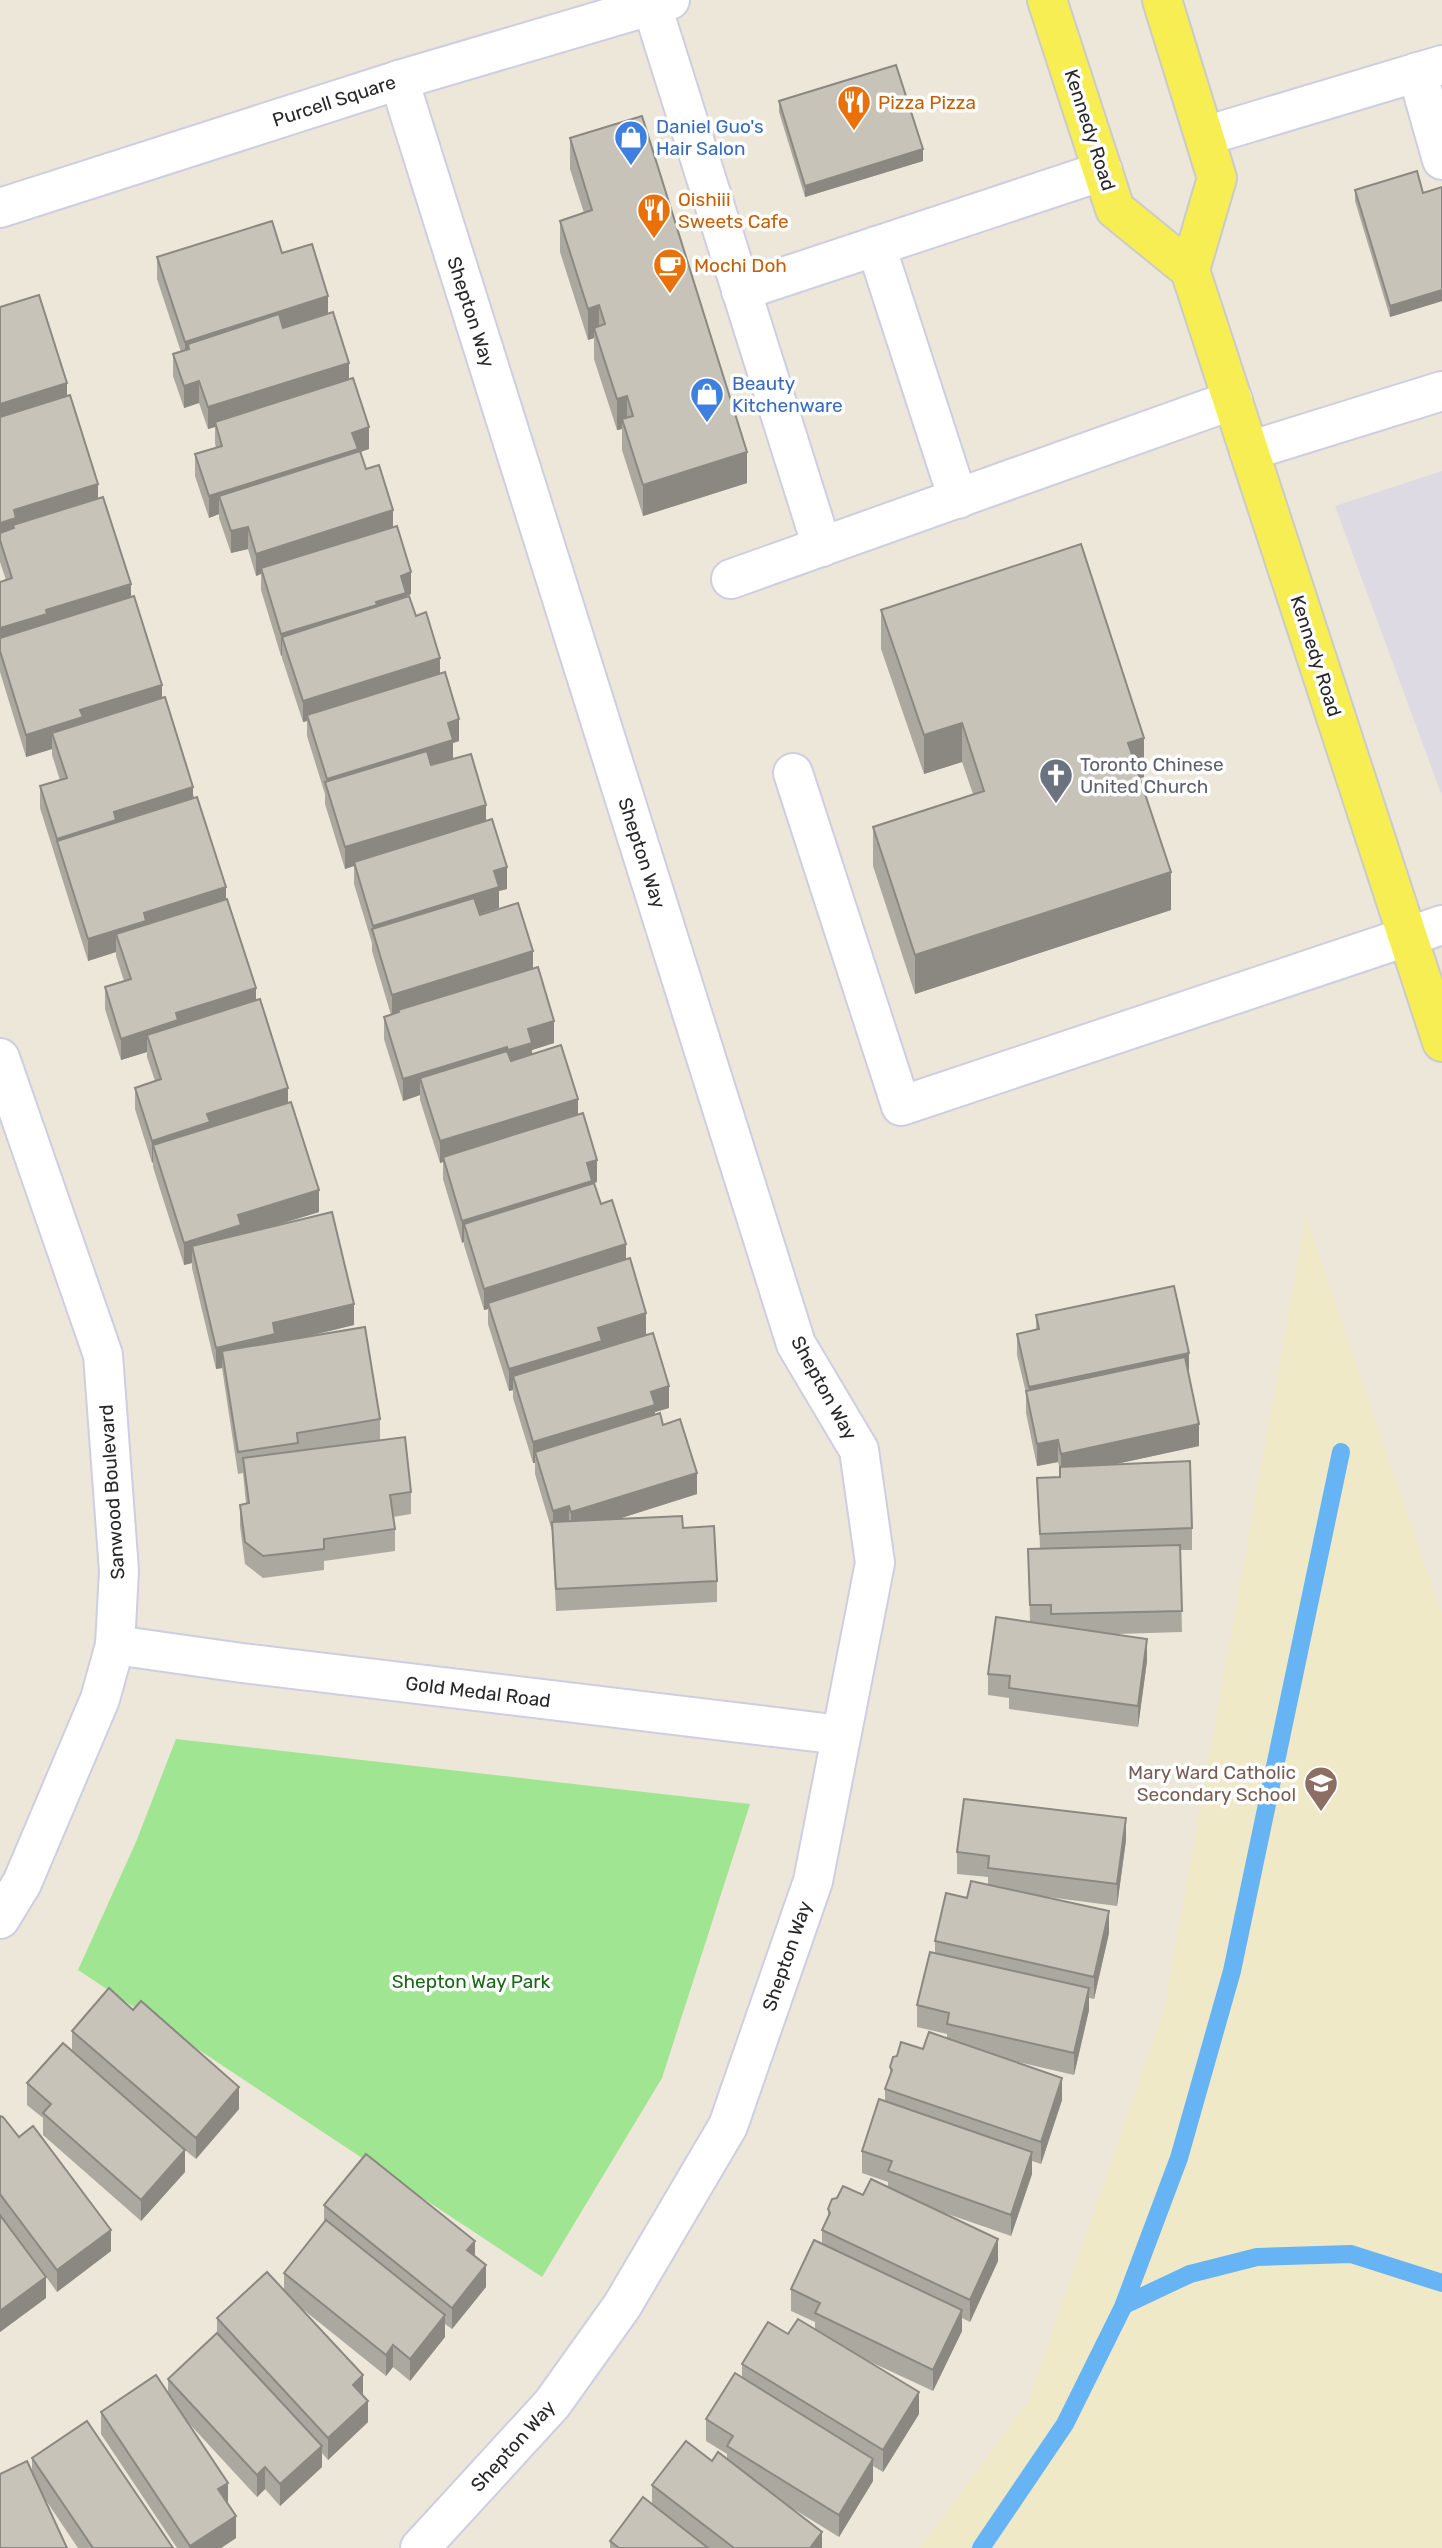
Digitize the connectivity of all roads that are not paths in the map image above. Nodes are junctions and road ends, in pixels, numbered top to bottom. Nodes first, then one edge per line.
1 (1047, 0) edge
2 (1162, 0) edge
3 (661, 3) edge
4 (1429, 68) edge
5 (399, 80) junction
6 (1205, 136) junction
7 (1442, 160) edge
8 (1103, 171) junction
9 (0, 208) edge
10 (876, 246) junction
11 (1190, 270) junction
12 (741, 291) junction
13 (1442, 391) edge
14 (1233, 400) junction
15 (1249, 451) junction
16 (958, 499) junction
17 (822, 547) junction
18 (731, 579) dead end
19 (793, 773) dead end
20 (1425, 931) edge
21 (1442, 1042) edge
22 (0, 1058) edge
23 (115, 1645) junction
24 (841, 1735) junction
25 (0, 1919) edge
26 (420, 2548) edge

1 - 8 main road, Kennedy Road
2 - 6 main road
3 - 5 street, Purcell Square
3 - 12 street
4 - 6 street
4 - 7 street
5 - 9 street, Purcell Square
5 - 24 street, Shepton Way
6 - 11 main road
8 - 10 street
8 - 11 main road, Kennedy Road
10 - 12 street
10 - 16 street
11 - 14 main road, Kennedy Road
12 - 17 street
13 - 15 street
14 - 15 main road, Kennedy Road
14 - 16 street
15 - 20 main road, Kennedy Road
16 - 17 street
17 - 18 street
19 - 20 street
20 - 21 main road, Kennedy Road
22 - 23 street, Sanwood Boulevard
23 - 24 street, Gold Medal Road
23 - 25 street, Sanwood Boulevard
24 - 26 street, Shepton Way

